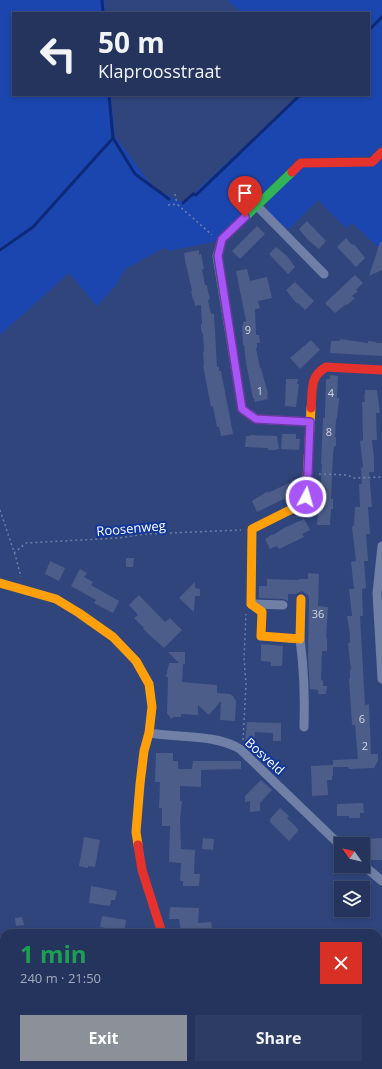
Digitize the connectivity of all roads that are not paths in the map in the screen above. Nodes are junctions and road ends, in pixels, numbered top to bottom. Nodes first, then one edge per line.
1 (382, 152) edge
2 (257, 206) junction
3 (324, 274) dead end
4 (382, 370) edge
5 (310, 422) junction
6 (382, 546) edge
7 (0, 583) edge
8 (301, 599) dead end
9 (251, 604) junction
10 (283, 605) dead end
11 (300, 639) junction
12 (382, 679) edge
13 (304, 727) dead end
14 (150, 733) junction
15 (334, 839) edge
16 (370, 871) edge
17 (382, 880) edge
18 (161, 929) edge

1 - 2 street
2 - 3 street
2 - 5 street
4 - 5 street
5 - 9 street
6 - 12 street
7 - 14 street
8 - 11 street
9 - 10 street
9 - 11 street
11 - 13 street
14 - 15 street, Bosveld
14 - 18 street
16 - 17 street

